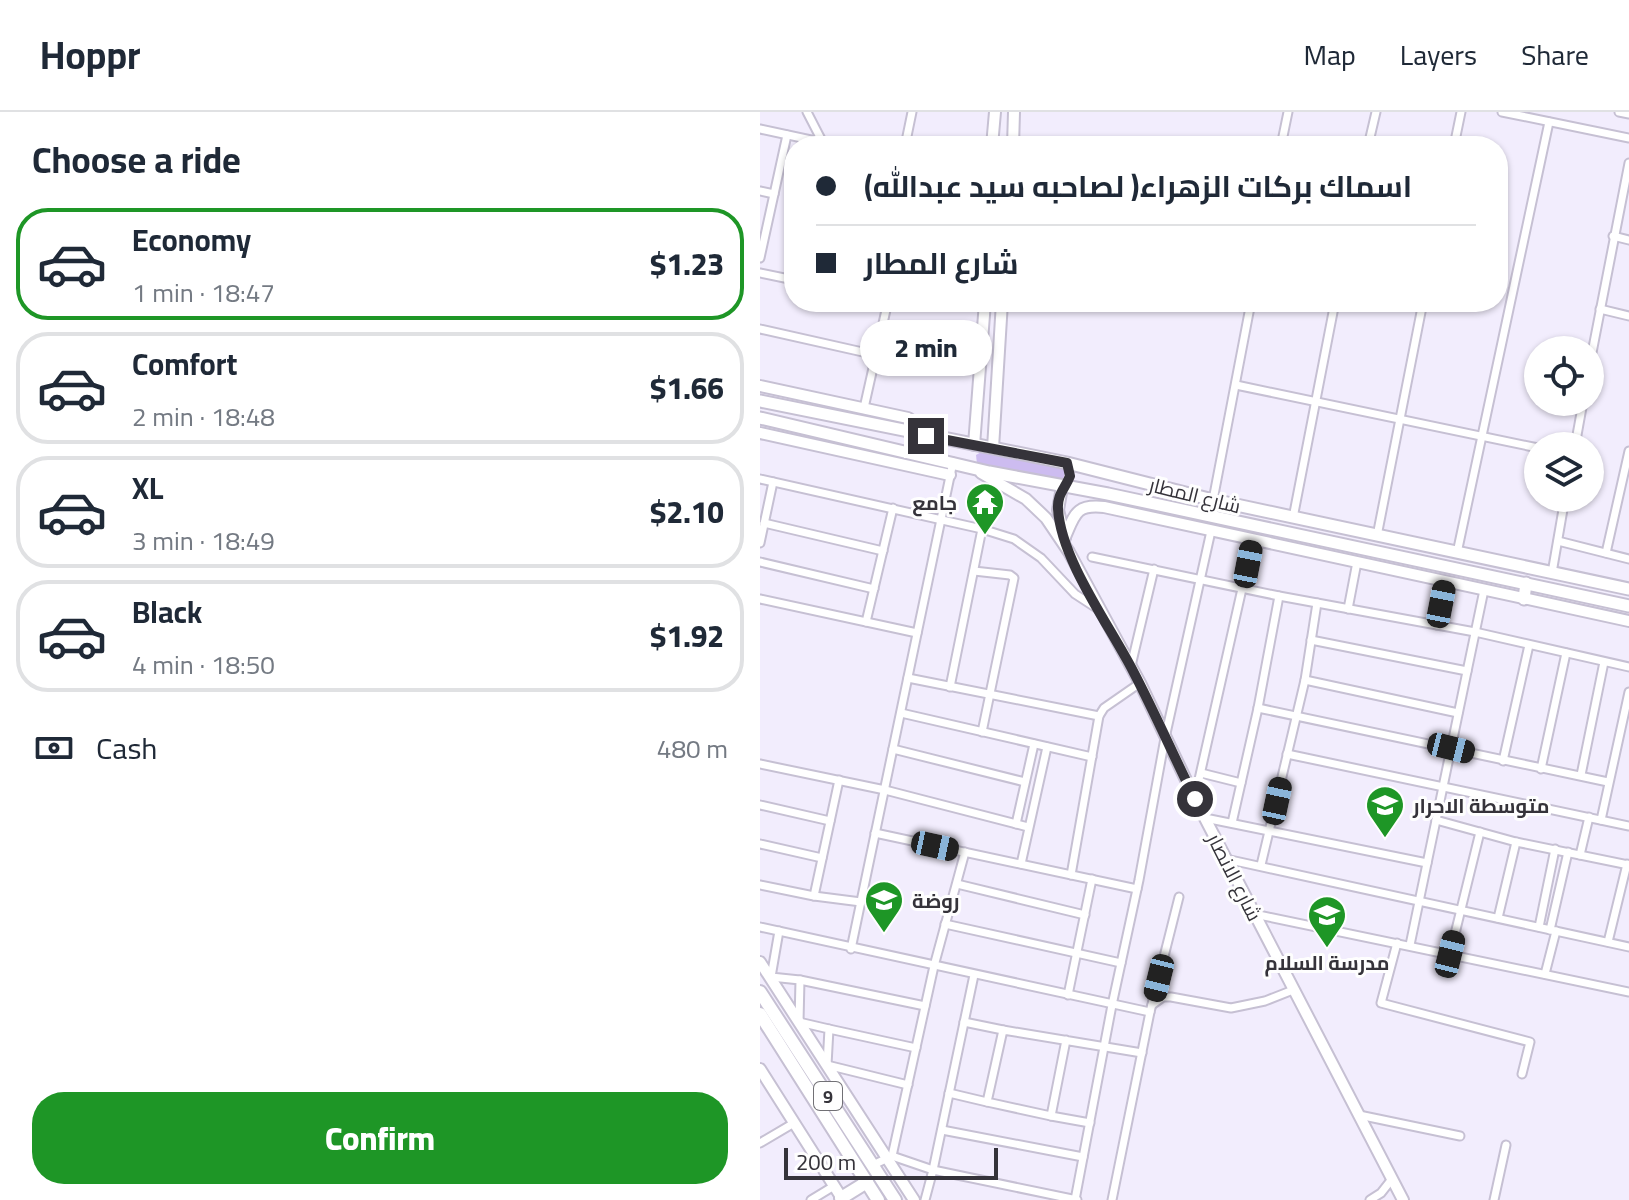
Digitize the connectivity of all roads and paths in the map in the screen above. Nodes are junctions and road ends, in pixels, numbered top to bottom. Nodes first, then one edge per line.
1 (807, 112) edge
2 (912, 112) edge
3 (995, 112) edge
4 (1014, 112) edge
5 (1288, 112) edge
6 (1376, 112) edge
7 (1461, 112) edge
8 (1502, 112) edge
9 (1619, 112) edge
10 (1629, 114) edge
11 (1549, 122) junction
12 (760, 129) edge
13 (787, 135) joint
14 (792, 136) edge
15 (819, 136) edge
16 (907, 136) edge
17 (993, 136) edge
18 (1013, 136) edge
19 (1283, 136) edge
20 (1370, 136) edge
21 (1456, 136) edge
22 (1629, 138) edge
23 (784, 149) edge
24 (1629, 163) edge
25 (760, 191) edge
26 (774, 194) junction
27 (1613, 236) junction
28 (1629, 240) edge
29 (760, 258) edge
30 (760, 273) edge
31 (784, 278) edge
32 (1508, 308) edge
33 (1600, 309) junction
34 (886, 312) edge
35 (984, 312) edge
36 (1001, 312) edge
37 (1249, 312) edge
38 (1333, 312) edge
39 (1421, 312) edge
40 (1507, 312) edge
41 (1629, 316) edge
42 (760, 329) edge
43 (1595, 336) edge
44 (876, 355) junction
45 (1236, 385) junction
46 (760, 386) edge
47 (760, 401) edge
48 (1314, 402) junction
49 (864, 408) junction
50 (760, 418) edge
51 (1400, 418) junction
52 (760, 433) edge
53 (1480, 435) junction
54 (926, 436) junction
55 (972, 445) junction
56 (1524, 445) edge
57 (993, 448) junction
58 (1629, 451) edge
59 (1067, 463) junction
60 (964, 465) junction
61 (950, 475) junction
62 (760, 479) edge
63 (773, 482) junction
64 (1062, 488) junction
65 (1213, 500) junction
66 (893, 508) junction
67 (1563, 512) edge
68 (1293, 518) junction
69 (942, 519) junction
70 (764, 523) junction
71 (982, 529) junction
72 (1211, 531) junction
73 (1377, 536) junction
74 (1065, 537) junction
75 (1315, 538) junction
76 (1253, 540) junction
77 (1558, 541) junction
78 (760, 543) edge
79 (883, 551) junction
80 (1069, 552) junction
81 (1312, 553) junction
82 (1457, 553) junction
83 (1606, 553) junction
84 (1092, 557) dead end
85 (1629, 559) edge
86 (760, 562) edge
87 (1357, 562) junction
88 (1154, 569) junction
89 (974, 571) junction
90 (1552, 573) junction
91 (1570, 576) junction
92 (1200, 578) junction
93 (1446, 582) junction
94 (1526, 583) junction
95 (1604, 584) junction
96 (1243, 587) junction
97 (874, 589) junction
98 (1629, 589) edge
99 (1484, 590) junction
100 (1568, 592) junction
101 (1279, 596) junction
102 (760, 599) edge
103 (1524, 599) junction
104 (1601, 600) junction
105 (1317, 603) junction
106 (1629, 606) edge
107 (1098, 609) junction
108 (1348, 609) junction
109 (1629, 621) edge
110 (866, 622) junction
111 (1437, 625) junction
112 (1475, 632) junction
113 (917, 633) junction
114 (1311, 640) junction
115 (1529, 645) junction
116 (1566, 653) junction
117 (1604, 662) junction
118 (1131, 666) junction
119 (1629, 667) edge
120 (1467, 671) junction
121 (908, 678) junction
122 (1305, 680) junction
123 (1140, 683) junction
124 (950, 687) junction
125 (1629, 692) edge
126 (990, 696) junction
127 (1258, 708) junction
128 (901, 713) junction
129 (1458, 713) junction
130 (1294, 715) junction
131 (1099, 716) junction
132 (982, 732) junction
133 (1165, 738) junction
134 (1034, 744) junction
135 (1047, 747) junction
136 (1451, 748) junction
137 (893, 749) junction
138 (1287, 754) junction
139 (1092, 757) junction
140 (1503, 761) junction
141 (760, 764) edge
142 (1541, 769) junction
143 (1201, 773) junction
144 (1581, 775) junction
145 (839, 780) junction
146 (1025, 782) junction
147 (1608, 782) junction
148 (1241, 783) junction
149 (1443, 786) junction
150 (885, 790) junction
151 (1195, 799) junction
152 (760, 805) edge
153 (1589, 817) junction
154 (1205, 818) junction
155 (1436, 820) junction
156 (1601, 820) junction
157 (830, 821) junction
158 (1232, 823) junction
159 (1016, 824) junction
160 (1629, 826) edge
161 (1028, 827) junction
162 (1270, 830) junction
163 (1480, 832) junction
164 (875, 833) junction
165 (1516, 842) junction
166 (760, 844) edge
167 (1555, 849) junction
168 (965, 852) junction
169 (1568, 852) junction
170 (1580, 855) junction
171 (822, 858) junction
172 (1226, 859) junction
173 (1427, 863) junction
174 (1021, 864) junction
175 (1261, 865) junction
176 (1628, 865) edge
177 (1071, 875) junction
178 (1092, 879) junction
179 (957, 884) junction
180 (760, 885) edge
181 (1137, 889) junction
182 (814, 896) junction
183 (1179, 897) dead end
184 (1419, 901) junction
185 (861, 902) junction
186 (1462, 910) junction
187 (1254, 914) junction
188 (1085, 915) junction
189 (1498, 918) junction
190 (945, 924) junction
191 (760, 927) edge
192 (1539, 927) junction
193 (1553, 930) junction
194 (779, 931) junction
195 (1608, 942) junction
196 (1397, 943) junction
197 (1410, 945) junction
198 (1629, 947) edge
199 (851, 949) junction
200 (1077, 954) junction
201 (1450, 954) junction
202 (760, 962) edge
203 (1121, 963) junction
204 (934, 966) junction
205 (1545, 974) junction
206 (974, 975) junction
207 (771, 977) junction
208 (800, 980) junction
209 (1293, 990) junction
210 (1629, 992) edge
211 (760, 994) edge
212 (1068, 995) junction
213 (1112, 1005) junction
214 (925, 1006) junction
215 (1151, 1008) junction
216 (766, 1015) edge
217 (799, 1022) junction
218 (964, 1022) junction
219 (829, 1029) junction
220 (1003, 1030) junction
221 (1066, 1040) junction
222 (1105, 1046) junction
223 (916, 1048) junction
224 (1142, 1053) junction
225 (827, 1065) junction
226 (760, 1069) edge
227 (1522, 1074) dead end
228 (908, 1085) junction
229 (949, 1093) junction
230 (987, 1102) junction
231 (1359, 1115) junction
232 (1051, 1116) junction
233 (794, 1123) junction
234 (1090, 1123) junction
235 (942, 1130) junction
236 (1460, 1136) dead end
237 (760, 1143) edge
238 (1506, 1145) dead end
239 (889, 1157) junction
240 (1083, 1157) junction
241 (873, 1165) junction
242 (933, 1170) junction
243 (1392, 1179) junction
244 (867, 1182) junction
245 (834, 1186) junction
246 (842, 1199) edge
247 (811, 1200) edge
248 (878, 1200) edge
249 (895, 1200) edge
250 (914, 1200) edge
251 (925, 1200) edge
252 (1076, 1200) edge
253 (1112, 1200) edge
254 (1370, 1200) edge
255 (1403, 1200) edge
256 (1494, 1200) edge

1 - 15 street
2 - 16 street
3 - 17 street
4 - 18 street
5 - 19 street
6 - 20 street
7 - 21 street
8 - 11 street
9 - 10 street
11 - 22 street
11 - 32 street
12 - 13 street
13 - 14 street
23 - 26 street
24 - 27 street
25 - 26 street
26 - 29 street
27 - 28 street
27 - 33 street
30 - 31 street
33 - 41 street
33 - 43 street
34 - 44 street
35 - 55 street
36 - 57 street
37 - 45 street
38 - 48 street
39 - 51 street
40 - 53 street
42 - 44 street
44 - 49 street
45 - 48 street
45 - 65 street
46 - 49 street
47 - 54 main road, شارع المطار
48 - 51 street
48 - 68 street
49 - 54 street
50 - 60 main road, شارع المطار
51 - 53 street
51 - 73 street
52 - 61 street
53 - 56 street
53 - 82 street
54 - 55 main road, شارع المطار
55 - 57 main road, شارع المطار
55 - 60 main road
57 - 59 main road, شارع المطار
58 - 83 street
59 - 64 main road
59 - 65 main road, شارع المطار
60 - 61 street
60 - 64 main road, شارع المطار
60 - 80 street, شارع الانصار
61 - 69 street
62 - 63 street
63 - 66 street
63 - 70 street
64 - 74 street, شارع الانصار
64 - 75 main road, شارع المطار
65 - 68 main road, شارع المطار
66 - 69 street
66 - 79 street
67 - 77 street
68 - 73 main road, شارع المطار
69 - 71 street
69 - 113 street
70 - 78 street
70 - 79 street
71 - 89 street
71 - 107 street
72 - 74 street
72 - 76 street
72 - 92 street
73 - 82 main road, شارع المطار
74 - 80 street, شارع الانصار
75 - 81 main road
75 - 94 main road, شارع المطار
76 - 81 street
76 - 96 street
77 - 83 street
77 - 90 street
79 - 97 street
80 - 107 street, شارع الانصار
81 - 87 street
82 - 90 main road, شارع المطار
83 - 85 street
84 - 88 street
86 - 97 street
87 - 93 street
87 - 108 street
88 - 92 street
88 - 118 street
89 - 124 street
89 - 126 street
90 - 91 main road, شارع المطار
91 - 95 main road, شارع المطار
91 - 100 main road
92 - 96 street
92 - 133 street
93 - 99 street
93 - 111 street
94 - 100 main road, شارع المطار
94 - 103 main road
95 - 98 main road, شارع المطار
95 - 104 main road
96 - 101 street
96 - 143 street
97 - 110 street
99 - 103 street
99 - 112 street
100 - 104 main road, شارع المطار
101 - 105 street
101 - 127 street
102 - 110 street
103 - 109 street
104 - 106 main road, شارع المطار
105 - 108 street
105 - 114 street
107 - 118 street, شارع الانصار
108 - 111 street
110 - 113 street
111 - 112 street
112 - 115 street
112 - 120 street
113 - 121 street
114 - 120 street
114 - 122 street
115 - 116 street
115 - 140 street
116 - 117 street
116 - 142 street
117 - 119 street
117 - 144 street
118 - 123 street, شارع الانصار
120 - 129 street
121 - 124 street
121 - 128 street
122 - 129 street
122 - 130 street
123 - 131 street
123 - 133 street, شارع الانصار
124 - 126 street
125 - 147 street
126 - 131 street
126 - 132 street
127 - 130 street
127 - 148 street
128 - 132 street
128 - 137 street
129 - 136 street
130 - 136 street
130 - 138 street
131 - 139 street
132 - 134 street
133 - 151 street, شارع الانصار
133 - 181 street
134 - 135 street
134 - 146 street
135 - 139 street
135 - 161 street
136 - 140 street
136 - 149 street
137 - 146 street
137 - 150 street
138 - 149 street
138 - 162 street
139 - 177 street
140 - 142 street
141 - 145 street
142 - 144 street
143 - 148 street
143 - 151 street
144 - 147 street
145 - 150 street
145 - 157 street
146 - 159 street
147 - 156 street
148 - 158 street
149 - 153 street
149 - 155 street
150 - 159 street
150 - 164 street
151 - 154 street, شارع الانصار
152 - 157 street
153 - 156 street
153 - 170 street
154 - 158 street
154 - 172 street, شارع الانصار
155 - 163 street
155 - 173 street
156 - 160 street
157 - 171 street
158 - 162 street
159 - 161 street
161 - 174 street
162 - 173 street
162 - 175 street
163 - 165 street
163 - 186 street
164 - 168 street
164 - 185 street
165 - 167 street
165 - 189 street
166 - 171 street
167 - 169 street
167 - 192 street
168 - 174 street
168 - 179 street
169 - 170 street
169 - 193 street
170 - 176 street
171 - 182 street
172 - 175 street
172 - 187 street, شارع الانصار
173 - 184 street
174 - 177 street
175 - 184 street
176 - 195 street
177 - 178 street
178 - 181 street
178 - 188 street
179 - 188 street
179 - 190 street
180 - 182 street
181 - 203 street
182 - 185 street
183 - 215 street
184 - 186 street
184 - 197 street
185 - 199 street
186 - 189 street
186 - 201 street
187 - 196 street
187 - 209 street, شارع الانصار
188 - 200 street
189 - 192 street
190 - 200 street
190 - 204 street
191 - 194 street
192 - 193 street
193 - 195 street
193 - 205 street
194 - 199 street
194 - 207 street
195 - 198 street
196 - 197 street
196 - 227 street
197 - 201 street
199 - 204 street
200 - 203 street
200 - 212 street
201 - 205 street
202 - 207 street
203 - 213 street
204 - 206 street
204 - 214 street
205 - 210 street
206 - 212 street
206 - 218 street
207 - 208 street
207 - 217 street
208 - 214 street
208 - 217 street
209 - 215 street
209 - 231 street, شارع الانصار
211 - 216 highway, 9
212 - 213 street
213 - 215 street
213 - 222 street
214 - 223 street
215 - 224 street
216 - 241 highway, 9
216 - 244 highway, 9
217 - 219 street
217 - 225 street
218 - 220 street
218 - 229 street
219 - 223 street
219 - 225 street
220 - 221 street
220 - 230 street
221 - 222 street
221 - 232 street
222 - 224 street
222 - 234 street
223 - 228 street
224 - 253 street
225 - 228 street
225 - 239 street
226 - 233 street
228 - 239 street
229 - 230 street
229 - 235 street
230 - 232 street
231 - 236 street
231 - 243 street, شارع الانصار
232 - 234 street
233 - 237 street
233 - 245 street
234 - 240 street
235 - 240 street
235 - 242 street
238 - 256 street
239 - 241 street
239 - 242 street
239 - 250 street
240 - 252 street
241 - 249 highway, 9
242 - 251 street
242 - 252 street
243 - 254 street
243 - 255 street, شارع الانصار
244 - 246 highway
244 - 248 highway, 9
245 - 246 street
245 - 247 street

